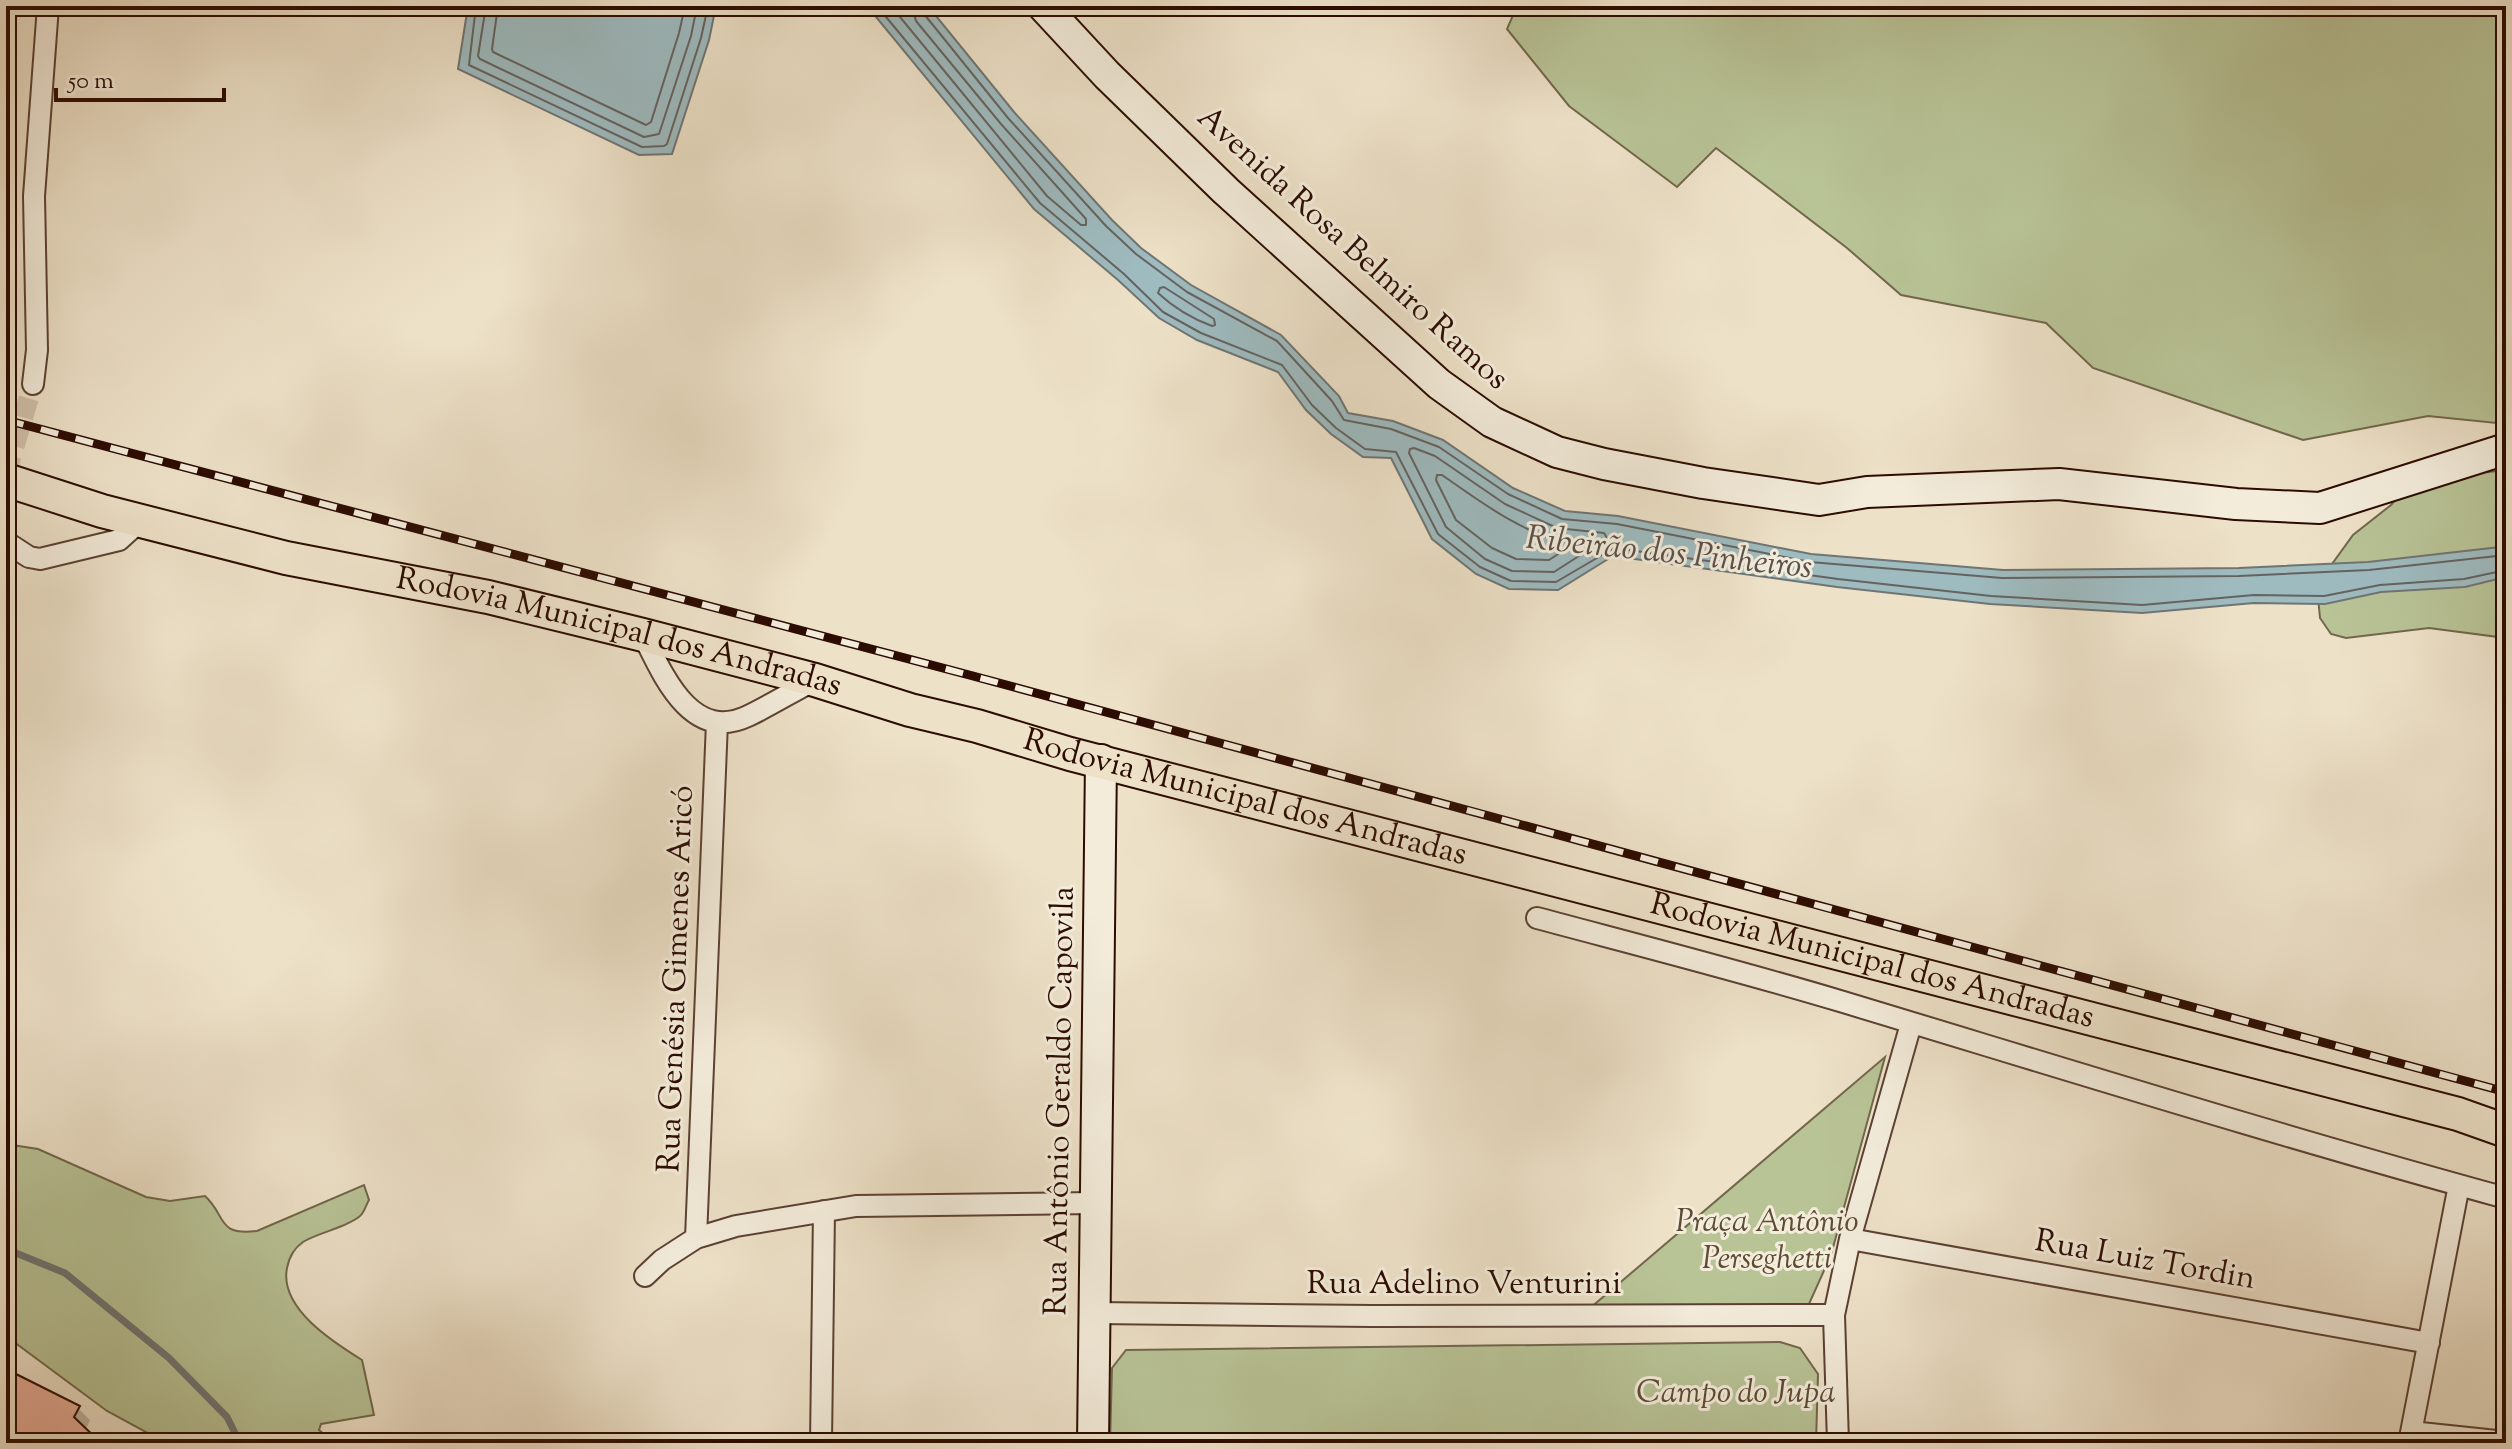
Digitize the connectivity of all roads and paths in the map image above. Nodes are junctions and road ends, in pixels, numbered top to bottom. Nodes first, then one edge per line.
1 (48, 6) edge
2 (1043, 6) edge
3 (33, 384) tunnel mouth
4 (2506, 449) edge
5 (6, 480) edge
6 (140, 521) junction
7 (6, 542) edge
8 (643, 635) junction
9 (815, 680) junction
10 (717, 722) junction
11 (1101, 760) junction
12 (1537, 918) dead end
13 (1911, 1024) junction
14 (2499, 1126) edge
15 (2459, 1185) junction
16 (2506, 1198) edge
17 (1095, 1203) junction
18 (824, 1211) junction
19 (696, 1238) junction
20 (1850, 1239) junction
21 (645, 1276) dead end
22 (1095, 1313) junction
23 (1834, 1315) junction
24 (2429, 1343) junction
25 (2410, 1437) edge
26 (2506, 1442) edge
27 (821, 1443) edge
28 (1093, 1443) edge
29 (1838, 1443) edge

1 - 3 street
2 - 4 main road, Avenida Rosa Belmiro Ramos
5 - 6 main road, Rodovia Municipal dos Andradas
6 - 7 street
6 - 8 main road, Rodovia Municipal dos Andradas
8 - 9 main road, Rodovia Municipal dos Andradas
8 - 10 street
9 - 10 street
9 - 11 main road, Rodovia Municipal dos Andradas
10 - 19 street, Rua Genésia Gimenes Aricó
11 - 14 main road, Rodovia Municipal dos Andradas
11 - 17 main road, Rua Antônio Geraldo Capovila
12 - 13 street
13 - 15 street
13 - 20 street
15 - 16 street
15 - 24 street
17 - 18 street
17 - 22 main road, Rua Antônio Geraldo Capovila
18 - 19 street
18 - 27 street
19 - 21 street
20 - 23 street
20 - 24 street, Rua Luiz Tordin
22 - 23 street, Rua Adelino Venturini
22 - 28 main road, Rua Antônio Geraldo Capovila
23 - 29 street
24 - 25 street
25 - 26 street

